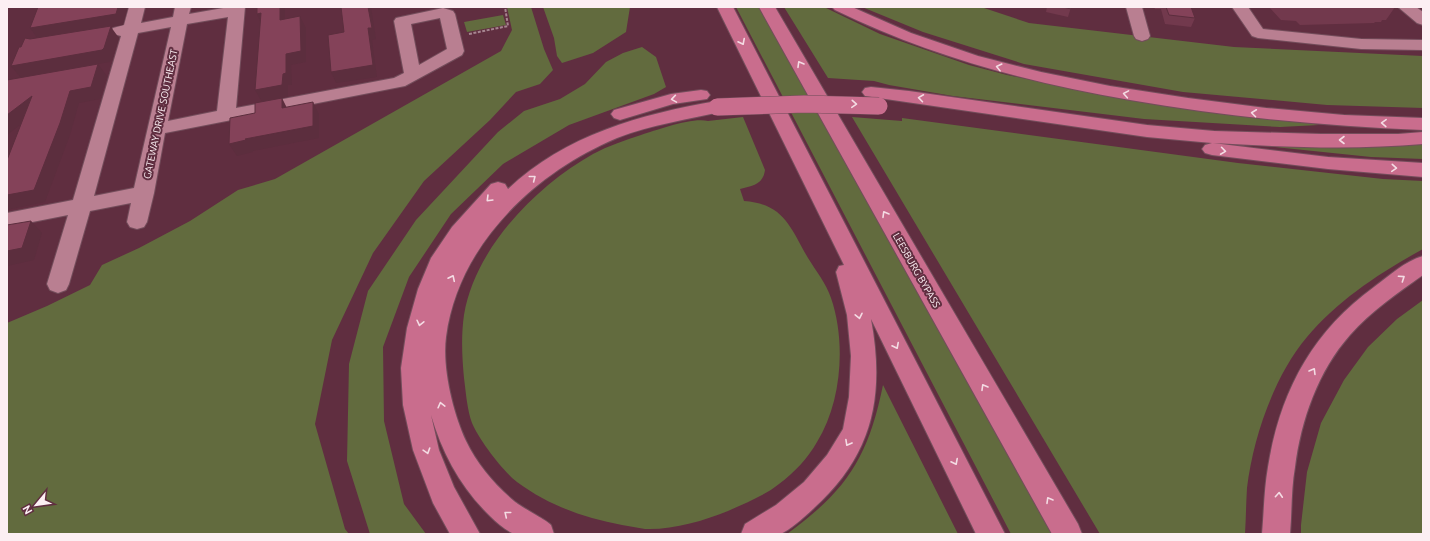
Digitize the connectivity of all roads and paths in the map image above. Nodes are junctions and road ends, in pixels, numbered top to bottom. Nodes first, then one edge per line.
1 (137, 7) edge
2 (505, 7) edge
3 (725, 7) edge
4 (767, 7) edge
5 (840, 7) edge
6 (1134, 7) edge
7 (1240, 7) edge
8 (1406, 7) edge
9 (237, 9) edge
10 (182, 14) edge
11 (1423, 20) edge
12 (131, 29) junction
13 (101, 34) edge
14 (464, 35) dead end
15 (1142, 36) dead end
16 (1423, 45) edge
17 (413, 74) dead end
18 (875, 99) junction
19 (715, 100) junction
20 (226, 116) junction
21 (1423, 124) edge
22 (156, 129) junction
23 (1423, 138) edge
24 (803, 162) junction
25 (1423, 170) edge
26 (144, 192) junction
27 (81, 206) junction
28 (7, 220) edge
29 (137, 222) dead end
30 (1423, 264) edge
31 (58, 284) dead end
32 (466, 534) edge
33 (540, 534) edge
34 (755, 534) edge
35 (991, 534) edge
36 (1068, 534) edge
37 (1276, 534) edge

1 - 12 street
2 - 14 path
3 -> 24 highway
36 -> 4 highway, LEESBURG BYPASS
21 -> 5 highway
6 - 15 street
7 - 16 street
8 - 11 street
9 - 10 street
9 - 20 street
10 - 12 street
10 - 22 street, GATEWAY DRIVE SOUTHEAST
12 - 13 street
12 - 27 street
17 - 20 street
18 - 19 highway, bridge
23 -> 18 highway
18 -> 25 highway
19 -> 32 highway
33 -> 19 highway
20 - 22 street
22 - 26 street, GATEWAY DRIVE SOUTHEAST
24 -> 34 highway
24 -> 35 highway
26 - 27 street
26 - 29 street, GATEWAY DRIVE SOUTHEAST
27 - 28 street
27 - 31 street
37 -> 30 highway

